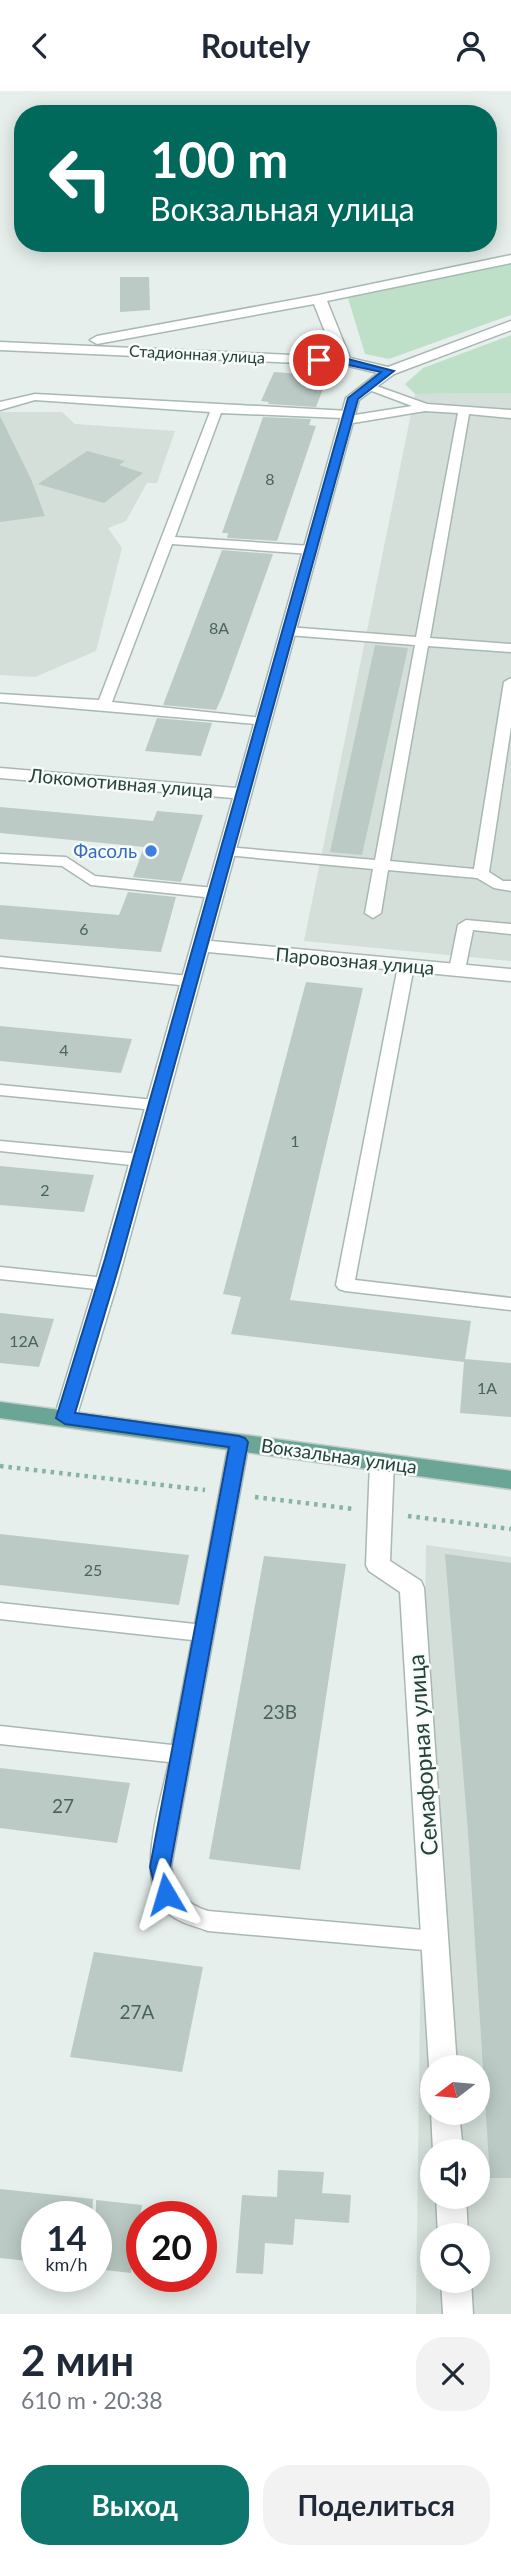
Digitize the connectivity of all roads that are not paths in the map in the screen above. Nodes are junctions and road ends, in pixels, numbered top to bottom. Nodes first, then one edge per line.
1 (511, 258) edge
2 (319, 299) junction
3 (511, 325) edge
4 (0, 346) edge
5 (64, 347) junction
6 (344, 361) junction
7 (389, 371) junction
8 (368, 386) junction
9 (0, 406) edge
10 (425, 407) junction
11 (217, 409) junction
12 (464, 412) junction
13 (511, 414) edge
14 (348, 417) junction
15 (167, 540) junction
16 (311, 550) junction
17 (288, 631) junction
18 (422, 641) junction
19 (511, 648) edge
20 (511, 682) edge
21 (0, 698) edge
22 (104, 705) junction
23 (262, 722) junction
24 (0, 773) edge
25 (243, 793) junction
26 (226, 851) junction
27 (0, 858) edge
28 (382, 865) junction
29 (481, 874) junction
30 (511, 886) edge
31 (215, 893) junction
32 (373, 913) dead end
33 (511, 929) edge
34 (200, 946) junction
35 (0, 962) edge
36 (406, 966) junction
37 (457, 970) junction
38 (511, 975) edge
39 (190, 981) junction
40 (0, 1090) edge
41 (155, 1105) junction
42 (0, 1146) edge
43 (141, 1160) junction
44 (0, 1273) edge
45 (106, 1284) junction
46 (511, 1304) edge
47 (0, 1410) edge
48 (65, 1418) junction
49 (239, 1442) junction
50 (382, 1462) junction
51 (511, 1480) edge
52 (0, 1611) edge
53 (203, 1633) junction
54 (0, 1735) edge
55 (182, 1755) junction
56 (435, 1941) junction
57 (442, 2055) edge
58 (457, 2293) edge
59 (458, 2314) edge

1 - 2 street
2 - 5 street
2 - 6 street
3 - 7 street
4 - 5 street, Стадионная улица
5 - 6 street, Стадионная улица
6 - 7 street, Стадионная улица
7 - 8 street
8 - 10 lane
8 - 14 street
9 - 11 lane
10 - 12 lane
10 - 14 lane
11 - 14 lane
11 - 15 lane
12 - 13 lane
12 - 18 lane
14 - 16 street
15 - 16 lane
15 - 22 lane
16 - 17 street
17 - 18 lane
17 - 23 street
18 - 19 lane
18 - 28 lane
20 - 29 lane
21 - 22 lane
22 - 23 lane
23 - 25 street
24 - 25 street, Локомотивная улица
25 - 26 street
26 - 28 lane
26 - 31 street
27 - 31 lane
28 - 29 lane
28 - 32 lane
29 - 30 lane
31 - 34 street
33 - 37 lane
34 - 36 street, Паровозная улица
34 - 39 street
35 - 39 lane
36 - 37 street, Паровозная улица
36 - 46 lane
37 - 38 street, Паровозная улица
39 - 41 street
40 - 41 lane
41 - 43 street
42 - 43 lane
43 - 45 street
44 - 45 lane
45 - 48 street
47 - 48 main road, Вокзальная улица
48 - 49 main road, Вокзальная улица
49 - 50 main road, Вокзальная улица
49 - 53 lane
50 - 51 main road, Вокзальная улица
50 - 56 street, Семафорная улица
52 - 53 lane
53 - 55 lane
54 - 55 lane
55 - 56 lane
56 - 57 street, Семафорная улица
58 - 59 street

